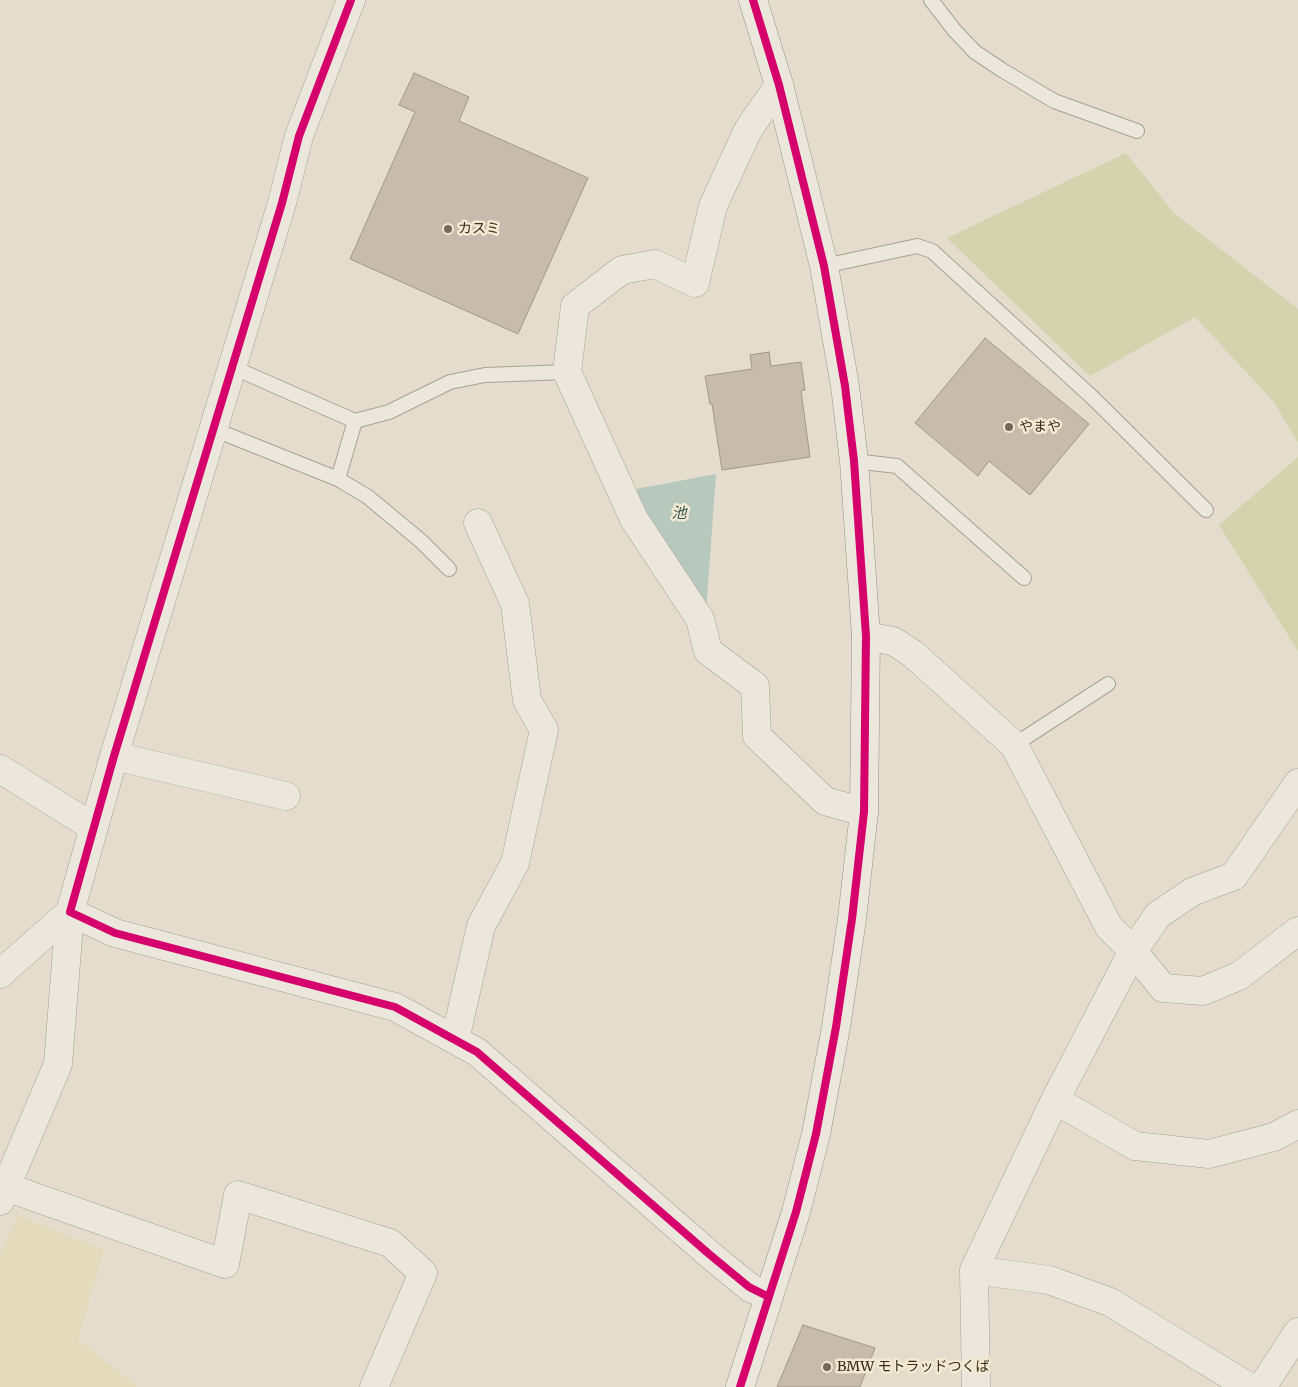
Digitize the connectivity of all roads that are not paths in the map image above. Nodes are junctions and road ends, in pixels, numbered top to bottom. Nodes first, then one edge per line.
1 (350, 0) edge
2 (753, 0) edge
3 (931, 0) edge
4 (779, 85) junction
5 (1137, 131) dead end
6 (824, 266) junction
7 (232, 367) junction
8 (567, 372) junction
9 (355, 421) junction
10 (213, 429) junction
11 (854, 461) junction
12 (338, 479) junction
13 (1206, 510) dead end
14 (478, 523) dead end
15 (449, 569) dead end
16 (1024, 578) dead end
17 (866, 636) junction
18 (1108, 684) dead end
19 (1014, 745) junction
20 (114, 756) junction
21 (3, 767) edge
22 (1298, 783) edge
23 (286, 796) dead end
24 (864, 812) junction
25 (93, 827) junction
26 (70, 912) junction
27 (1298, 931) edge
28 (1133, 951) junction
29 (0, 974) edge
30 (455, 1040) junction
31 (1055, 1100) junction
32 (1298, 1124) edge
33 (3, 1194) edge
34 (974, 1270) junction
35 (767, 1296) junction
36 (1298, 1332) edge
37 (374, 1387) edge
38 (740, 1387) edge
39 (976, 1387) edge
40 (1249, 1387) edge
41 (1262, 1387) edge

1 - 7 street
2 - 4 street
3 - 5 lane
4 - 6 street
4 - 8 street
6 - 11 street
6 - 13 lane
7 - 9 lane
7 - 10 street
8 - 9 lane
8 - 24 street
9 - 12 lane
10 - 12 lane
10 - 20 street
11 - 16 lane
11 - 17 street
12 - 15 lane
14 - 30 street
17 - 19 street
17 - 24 street
18 - 19 lane
19 - 28 street
20 - 23 street
20 - 25 street
21 - 25 street
22 - 28 street
24 - 35 street
25 - 26 street
26 - 29 street
26 - 30 street
26 - 33 street
27 - 28 street
28 - 31 street
30 - 35 street
31 - 32 street
31 - 34 street
33 - 37 street
34 - 39 street
34 - 40 street
35 - 38 street
36 - 41 street

